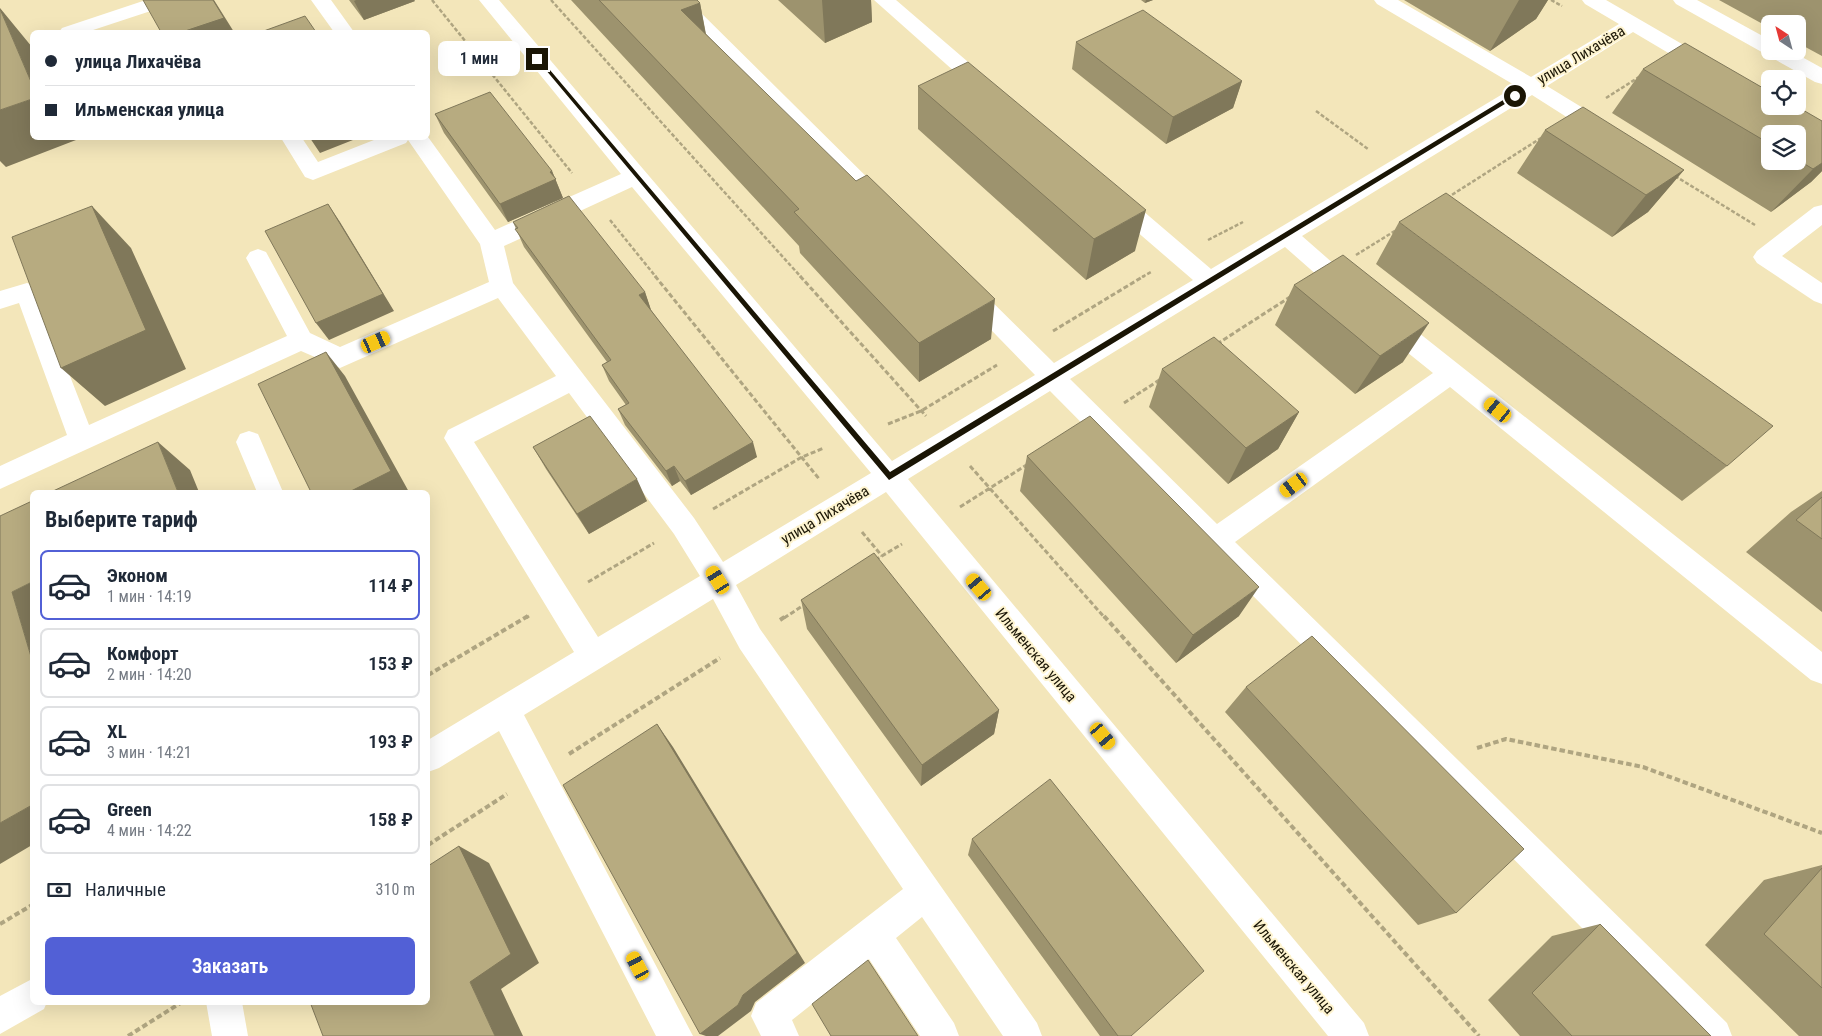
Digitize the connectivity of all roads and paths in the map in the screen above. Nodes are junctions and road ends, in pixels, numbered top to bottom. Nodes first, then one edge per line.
1 (165, 0) edge
2 (321, 0) edge
3 (432, 0) edge
4 (489, 0) edge
5 (551, 0) edge
6 (677, 0) edge
7 (884, 0) edge
8 (1384, 0) edge
9 (1592, 0) edge
10 (1683, 0) edge
11 (124, 14) junction
12 (1633, 24) junction
13 (75, 30) edge
14 (133, 30) edge
15 (343, 30) edge
16 (1761, 43) edge
17 (1791, 60) edge
18 (1643, 75) dead end
19 (1822, 77) edge
20 (1532, 86) junction
21 (1761, 99) edge
22 (1005, 104) edge
23 (1316, 111) dead end
24 (1579, 115) junction
25 (293, 140) edge
26 (393, 140) edge
27 (418, 140) edge
28 (1625, 144) joint
29 (1374, 154) dead end
30 (634, 176) junction
31 (1096, 183) edge
32 (591, 196) junction
33 (1444, 199) edge
34 (1822, 214) edge
35 (1247, 220) dead end
36 (899, 223) edge
37 (1403, 226) edge
38 (1286, 235) junction
39 (491, 242) junction
40 (1783, 243) junction
41 (1179, 255) junction
42 (258, 258) dead end
43 (948, 272) edge
44 (1327, 274) junction
45 (1210, 281) junction
46 (502, 286) junction
47 (1822, 295) edge
48 (0, 300) edge
49 (301, 340) junction
50 (1211, 347) edge
51 (1024, 348) junction
52 (1451, 373) junction
53 (1053, 377) junction
54 (573, 379) junction
55 (1162, 379) dead end
56 (921, 411) junction
57 (1096, 421) junction
58 (855, 436) junction
59 (82, 441) junction
60 (948, 441) junction
61 (249, 442) dead end
62 (802, 457) junction
63 (1030, 463) dead end
64 (889, 476) junction
65 (0, 478) edge
66 (989, 489) junction
67 (269, 490) edge
68 (841, 505) junction
69 (684, 526) junction
70 (929, 527) junction
71 (1215, 541) junction
72 (882, 556) junction
73 (873, 562) edge
74 (718, 580) junction
75 (557, 600) junction
76 (807, 603) edge
77 (750, 639) junction
78 (593, 656) junction
79 (1822, 670) edge
80 (430, 674) edge
81 (505, 710) junction
82 (430, 756) edge
83 (1435, 760) junction
84 (538, 774) junction
85 (1822, 833) edge
86 (430, 844) edge
87 (926, 892) junction
88 (30, 906) edge
89 (0, 924) edge
90 (873, 934) junction
91 (30, 998) edge
92 (177, 1005) edge
93 (225, 1005) edge
94 (0, 1016) edge
95 (128, 1036) edge
96 (230, 1036) edge
97 (675, 1036) edge
98 (781, 1036) edge
99 (941, 1036) edge
100 (1024, 1036) edge
101 (1351, 1036) edge
102 (1479, 1036) edge
103 (1714, 1036) edge

1 - 11 street
2 - 15 street
3 - 32 path
4 - 30 street, Ильменская улица
5 - 56 path
6 - 36 street
7 - 22 street
8 - 20 street
9 - 12 street
10 - 16 street
11 - 13 street
11 - 14 street
12 - 20 street, улица Лихачёва
12 - 21 street
17 - 19 street
18 - 24 path
20 - 24 street
20 - 38 street, улица Лихачёва
23 - 29 path
24 - 28 street
24 - 33 path
25 - 26 street
27 - 39 street
28 - 40 path
30 - 32 street
30 - 58 street, Ильменская улица
31 - 41 street
32 - 39 street
32 - 62 path
34 - 40 street
35 - 41 path
37 - 44 path
38 - 44 street
38 - 45 street, улица Лихачёва
39 - 46 street
40 - 47 street
41 - 45 street
41 - 51 path
42 - 49 street
43 - 51 street
44 - 50 path
44 - 52 street
45 - 53 street, улица Лихачёва
46 - 49 street
46 - 54 street
48 - 59 street
49 - 59 street
51 - 53 street
51 - 56 path
52 - 71 street
52 - 79 street
53 - 57 street
53 - 60 street, улица Лихачёва
54 - 69 street
54 - 75 street
55 - 57 path
56 - 58 path
56 - 60 path
57 - 71 street
58 - 62 path
58 - 64 street, Ильменская улица
59 - 65 street
60 - 64 street, улица Лихачёва
60 - 66 path
61 - 67 street
62 - 68 path
62 - 69 path
63 - 66 path
64 - 68 street, улица Лихачёва
64 - 70 street, Ильменская улица
66 - 70 path
66 - 102 path
68 - 72 path
68 - 74 street, улица Лихачёва
69 - 74 street
69 - 75 path
70 - 72 path
70 - 101 street, Ильменская улица
71 - 83 street
72 - 73 path
74 - 77 street
74 - 78 street, улица Лихачёва
75 - 78 street
75 - 80 path
76 - 77 path
77 - 84 path
77 - 87 street
78 - 81 street, улица Лихачёва
81 - 82 street, улица Лихачёва
81 - 84 street
83 - 85 path
83 - 103 street
84 - 86 path
84 - 97 street
87 - 90 street
87 - 100 street
88 - 89 path
90 - 98 street
90 - 99 street
91 - 94 street
92 - 95 path
93 - 96 street

